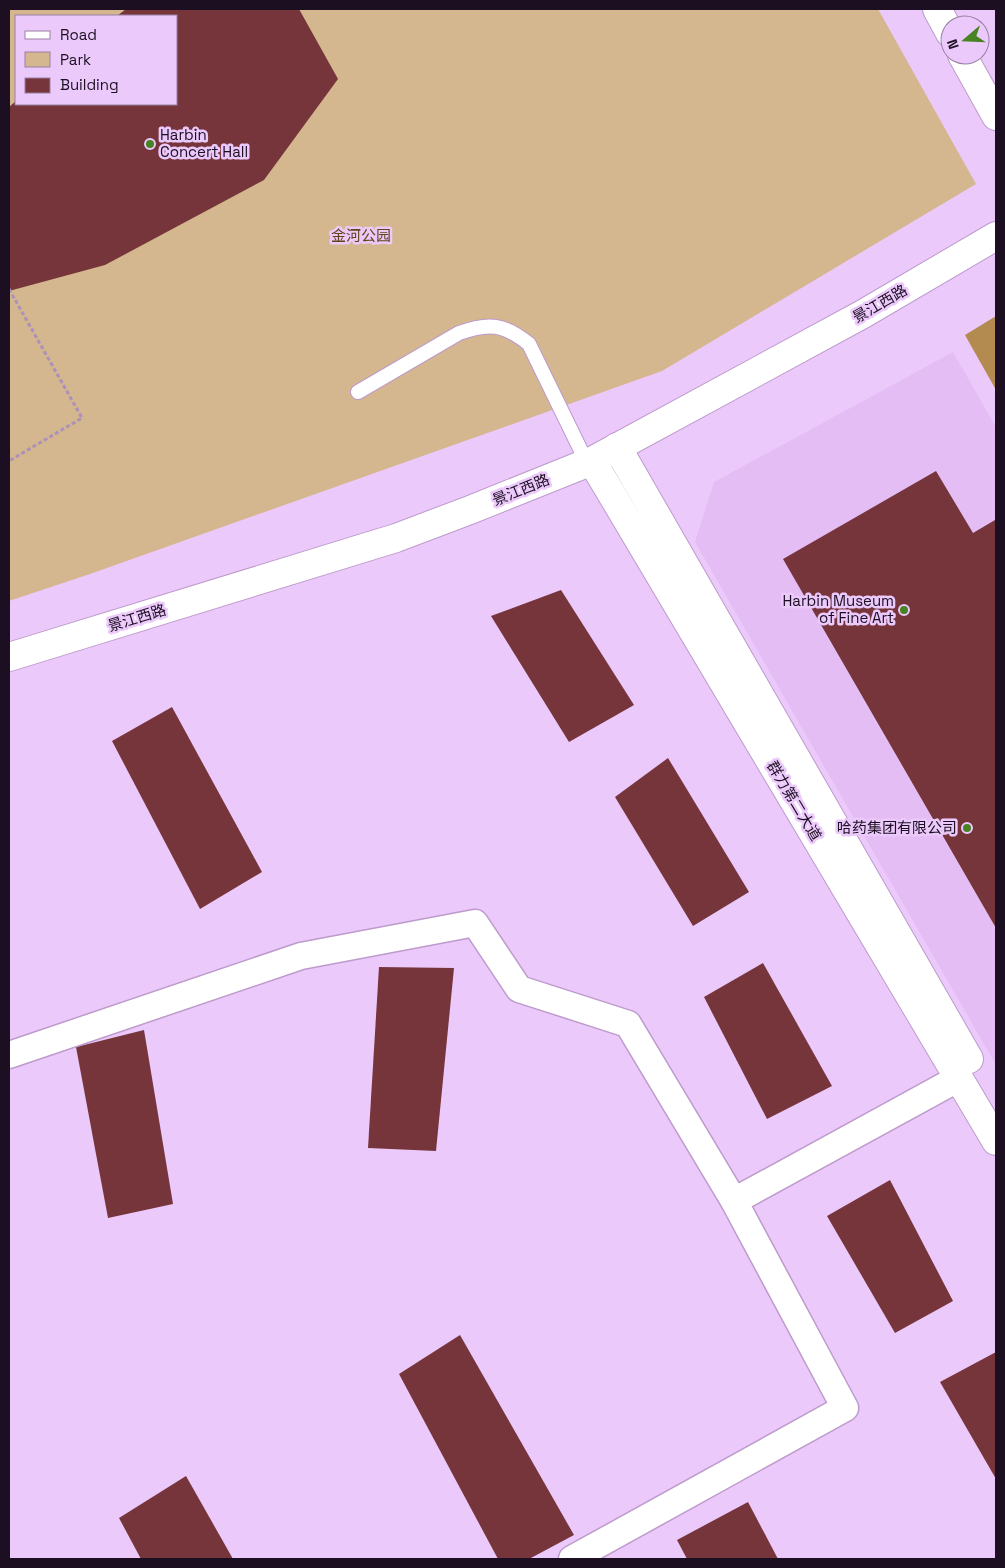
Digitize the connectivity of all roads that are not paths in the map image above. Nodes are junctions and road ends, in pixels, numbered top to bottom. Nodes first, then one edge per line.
1 (968, 65) edge
2 (996, 116) edge
3 (996, 236) edge
4 (358, 392) dead end
5 (617, 447) junction
6 (589, 462) junction
7 (9, 657) edge
8 (9, 1055) edge
9 (959, 1078) junction
10 (996, 1106) edge
11 (996, 1141) edge
12 (734, 1201) junction
13 (572, 1559) edge

1 - 2 main road
3 - 5 main road, 景江西路
4 - 6 lane
5 - 6 main road, 景江西路
5 - 10 main road, 群力第二大道
6 - 7 main road, 景江西路
6 - 9 main road, 群力第二大道
8 - 12 street
9 - 11 main road, 群力第二大道
9 - 12 street
12 - 13 street

